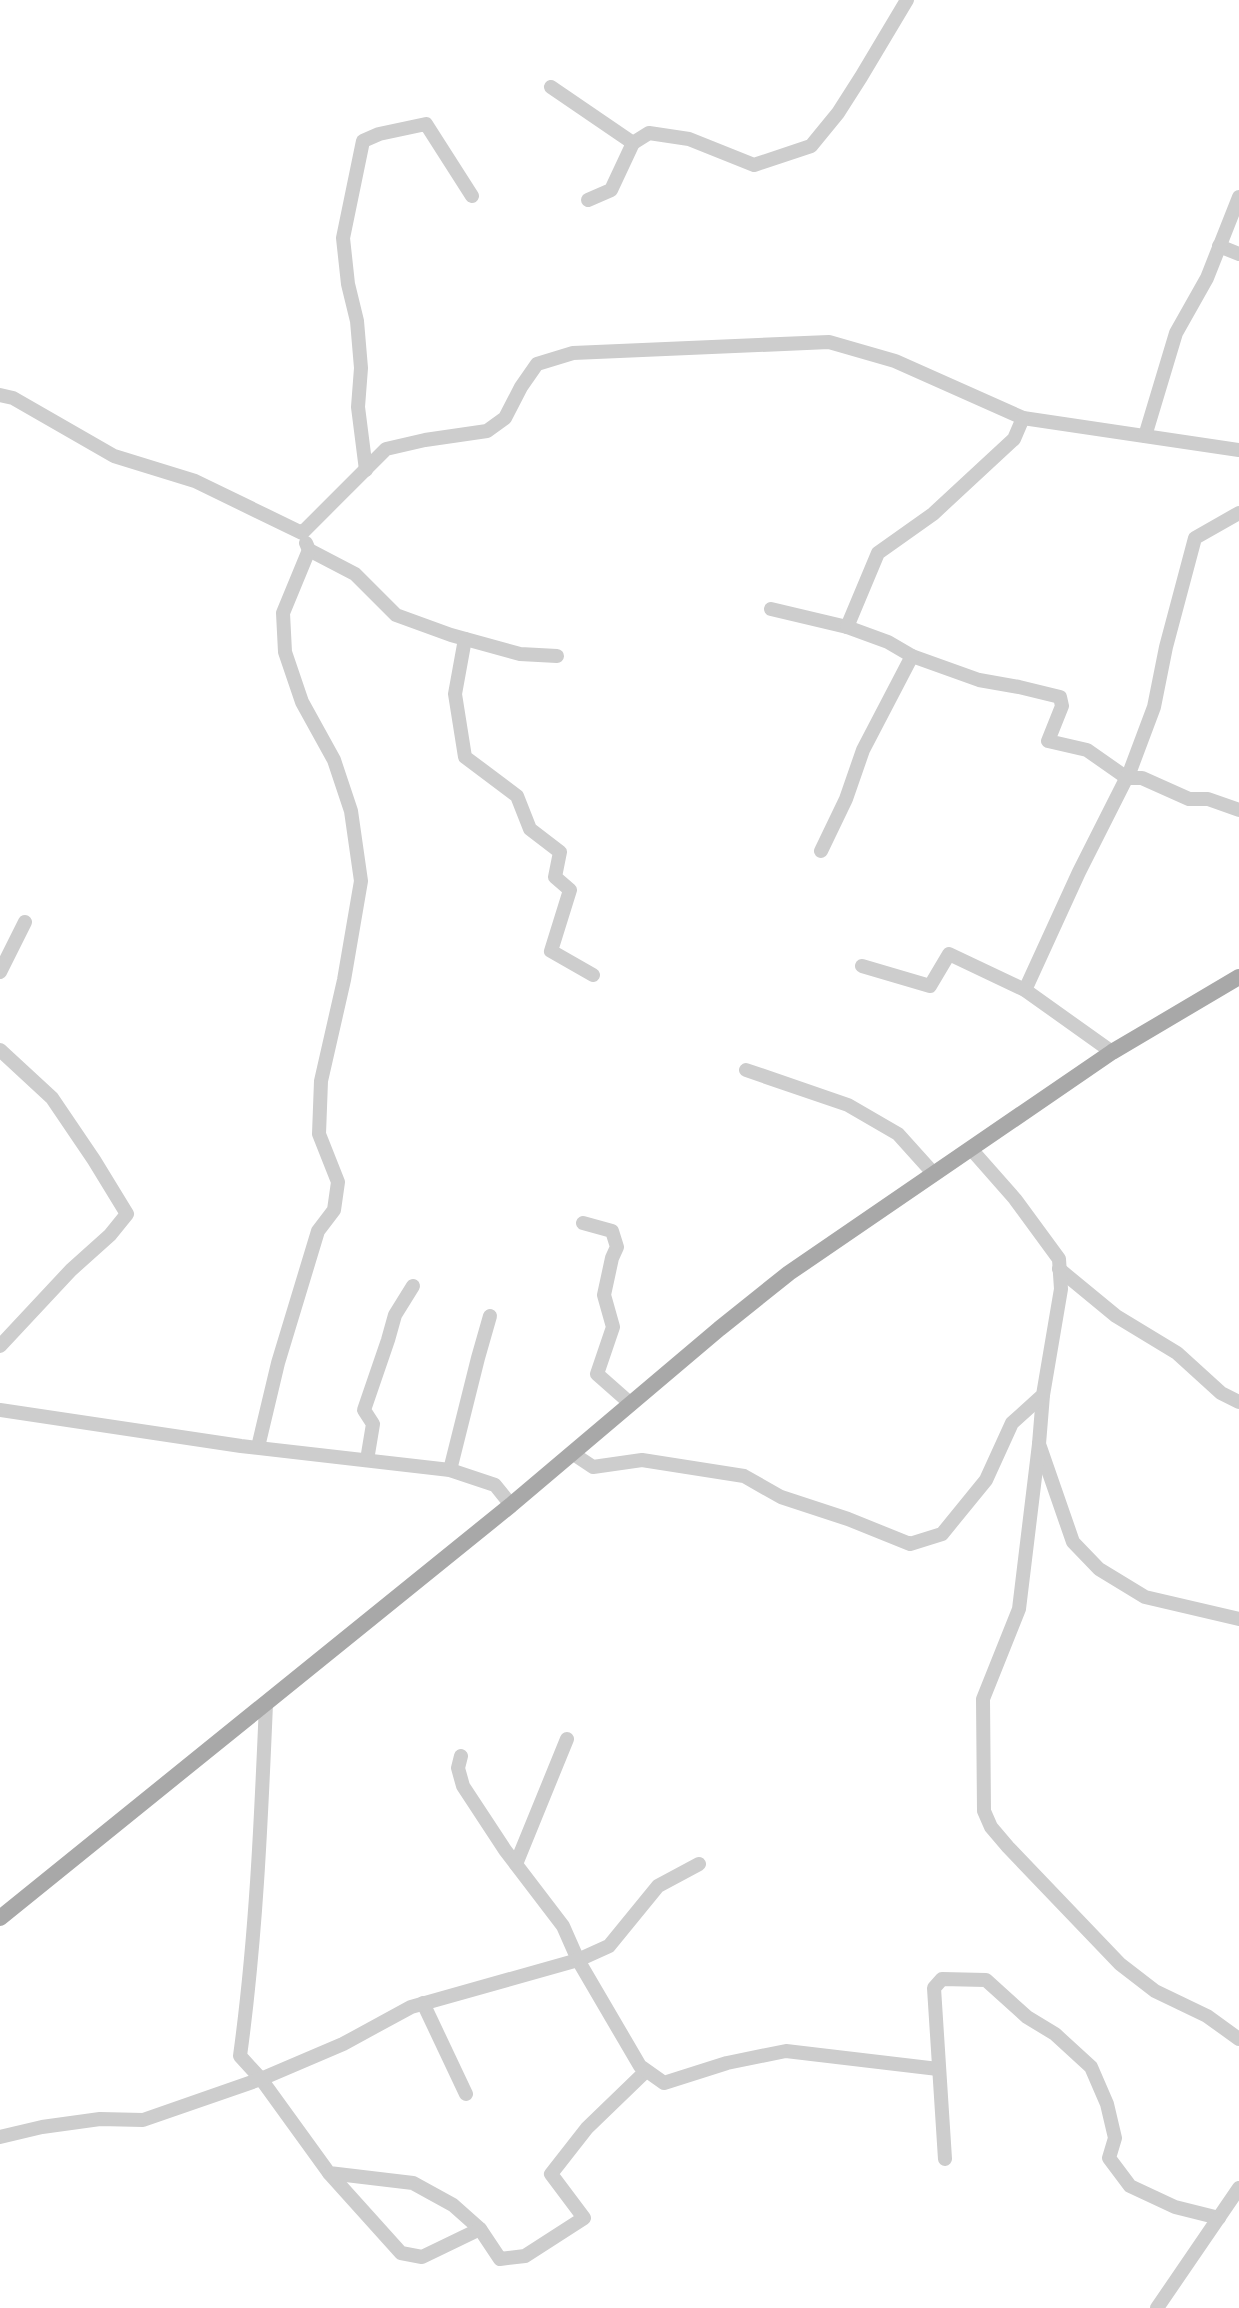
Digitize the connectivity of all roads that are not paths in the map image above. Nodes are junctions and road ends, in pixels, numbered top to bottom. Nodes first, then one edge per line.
1 (907, 0) edge
2 (551, 87) dead end
3 (633, 143) junction
4 (472, 196) dead end
5 (1239, 197) edge
6 (588, 200) dead end
7 (1219, 246) junction
8 (1239, 254) edge
9 (0, 395) edge
10 (1023, 418) junction
11 (1145, 436) junction
12 (1239, 450) edge
13 (366, 470) junction
14 (1239, 513) edge
15 (302, 533) junction
16 (309, 550) junction
17 (771, 609) dead end
18 (847, 627) junction
19 (465, 639) junction
20 (557, 656) dead end
21 (912, 656) junction
22 (1127, 778) junction
23 (1239, 810) edge
24 (821, 851) dead end
25 (25, 922) dead end
26 (862, 966) dead end
27 (0, 972) edge
28 (593, 975) dead end
29 (1239, 977) edge
30 (1025, 990) junction
31 (0, 1050) edge
32 (1112, 1052) junction
33 (746, 1070) dead end
34 (971, 1149) junction
35 (934, 1174) junction
36 (583, 1223) dead end
37 (1059, 1269) junction
38 (413, 1286) dead end
39 (490, 1316) dead end
40 (0, 1346) edge
41 (1043, 1395) junction
42 (1239, 1402) edge
43 (631, 1404) junction
44 (0, 1410) edge
45 (1039, 1444) junction
46 (258, 1448) junction
47 (572, 1453) junction
48 (368, 1460) junction
49 (450, 1470) junction
50 (511, 1505) junction
51 (1239, 1619) edge
52 (266, 1704) junction
53 (567, 1739) dead end
54 (461, 1756) dead end
55 (516, 1864) junction
56 (699, 1864) dead end
57 (0, 1918) edge
58 (578, 1960) junction
59 (423, 2003) junction
60 (1239, 2039) edge
61 (938, 2069) junction
62 (646, 2071) junction
63 (261, 2079) junction
64 (466, 2094) dead end
65 (0, 2137) edge
66 (945, 2159) dead end
67 (329, 2173) junction
68 (1239, 2188) edge
69 (1219, 2218) junction
70 (480, 2229) junction
71 (1157, 2308) edge

1 - 3 street
2 - 3 street
3 - 6 street
4 - 13 street
5 - 7 street
7 - 8 street
7 - 11 street
9 - 15 street
10 - 11 street
10 - 13 street
10 - 18 street
11 - 12 street
13 - 15 street
14 - 22 street
15 - 16 street
16 - 19 street
16 - 46 street
17 - 18 street
18 - 21 street
19 - 20 street
19 - 28 street
21 - 22 street
21 - 24 street
22 - 23 street
22 - 30 street
25 - 27 street
26 - 30 street
29 - 32 main road
30 - 32 street
31 - 40 street
32 - 34 main road
33 - 35 street
34 - 35 main road
34 - 37 street
35 - 43 main road
36 - 43 street
37 - 41 street
37 - 42 street
38 - 48 street
39 - 49 street
41 - 45 street
41 - 47 street
43 - 47 main road
44 - 46 street
45 - 51 street
45 - 60 street
46 - 48 street
47 - 50 main road
48 - 49 street
49 - 50 street
50 - 52 main road
52 - 57 main road
52 - 63 street
53 - 55 street
54 - 55 street
55 - 58 street
56 - 58 street
58 - 59 street
58 - 62 street
59 - 63 street
59 - 64 street
61 - 62 street
61 - 66 street
61 - 69 street
62 - 70 street
63 - 65 street
63 - 67 street
67 - 70 street
67 - 70 street
68 - 69 street
69 - 71 street

